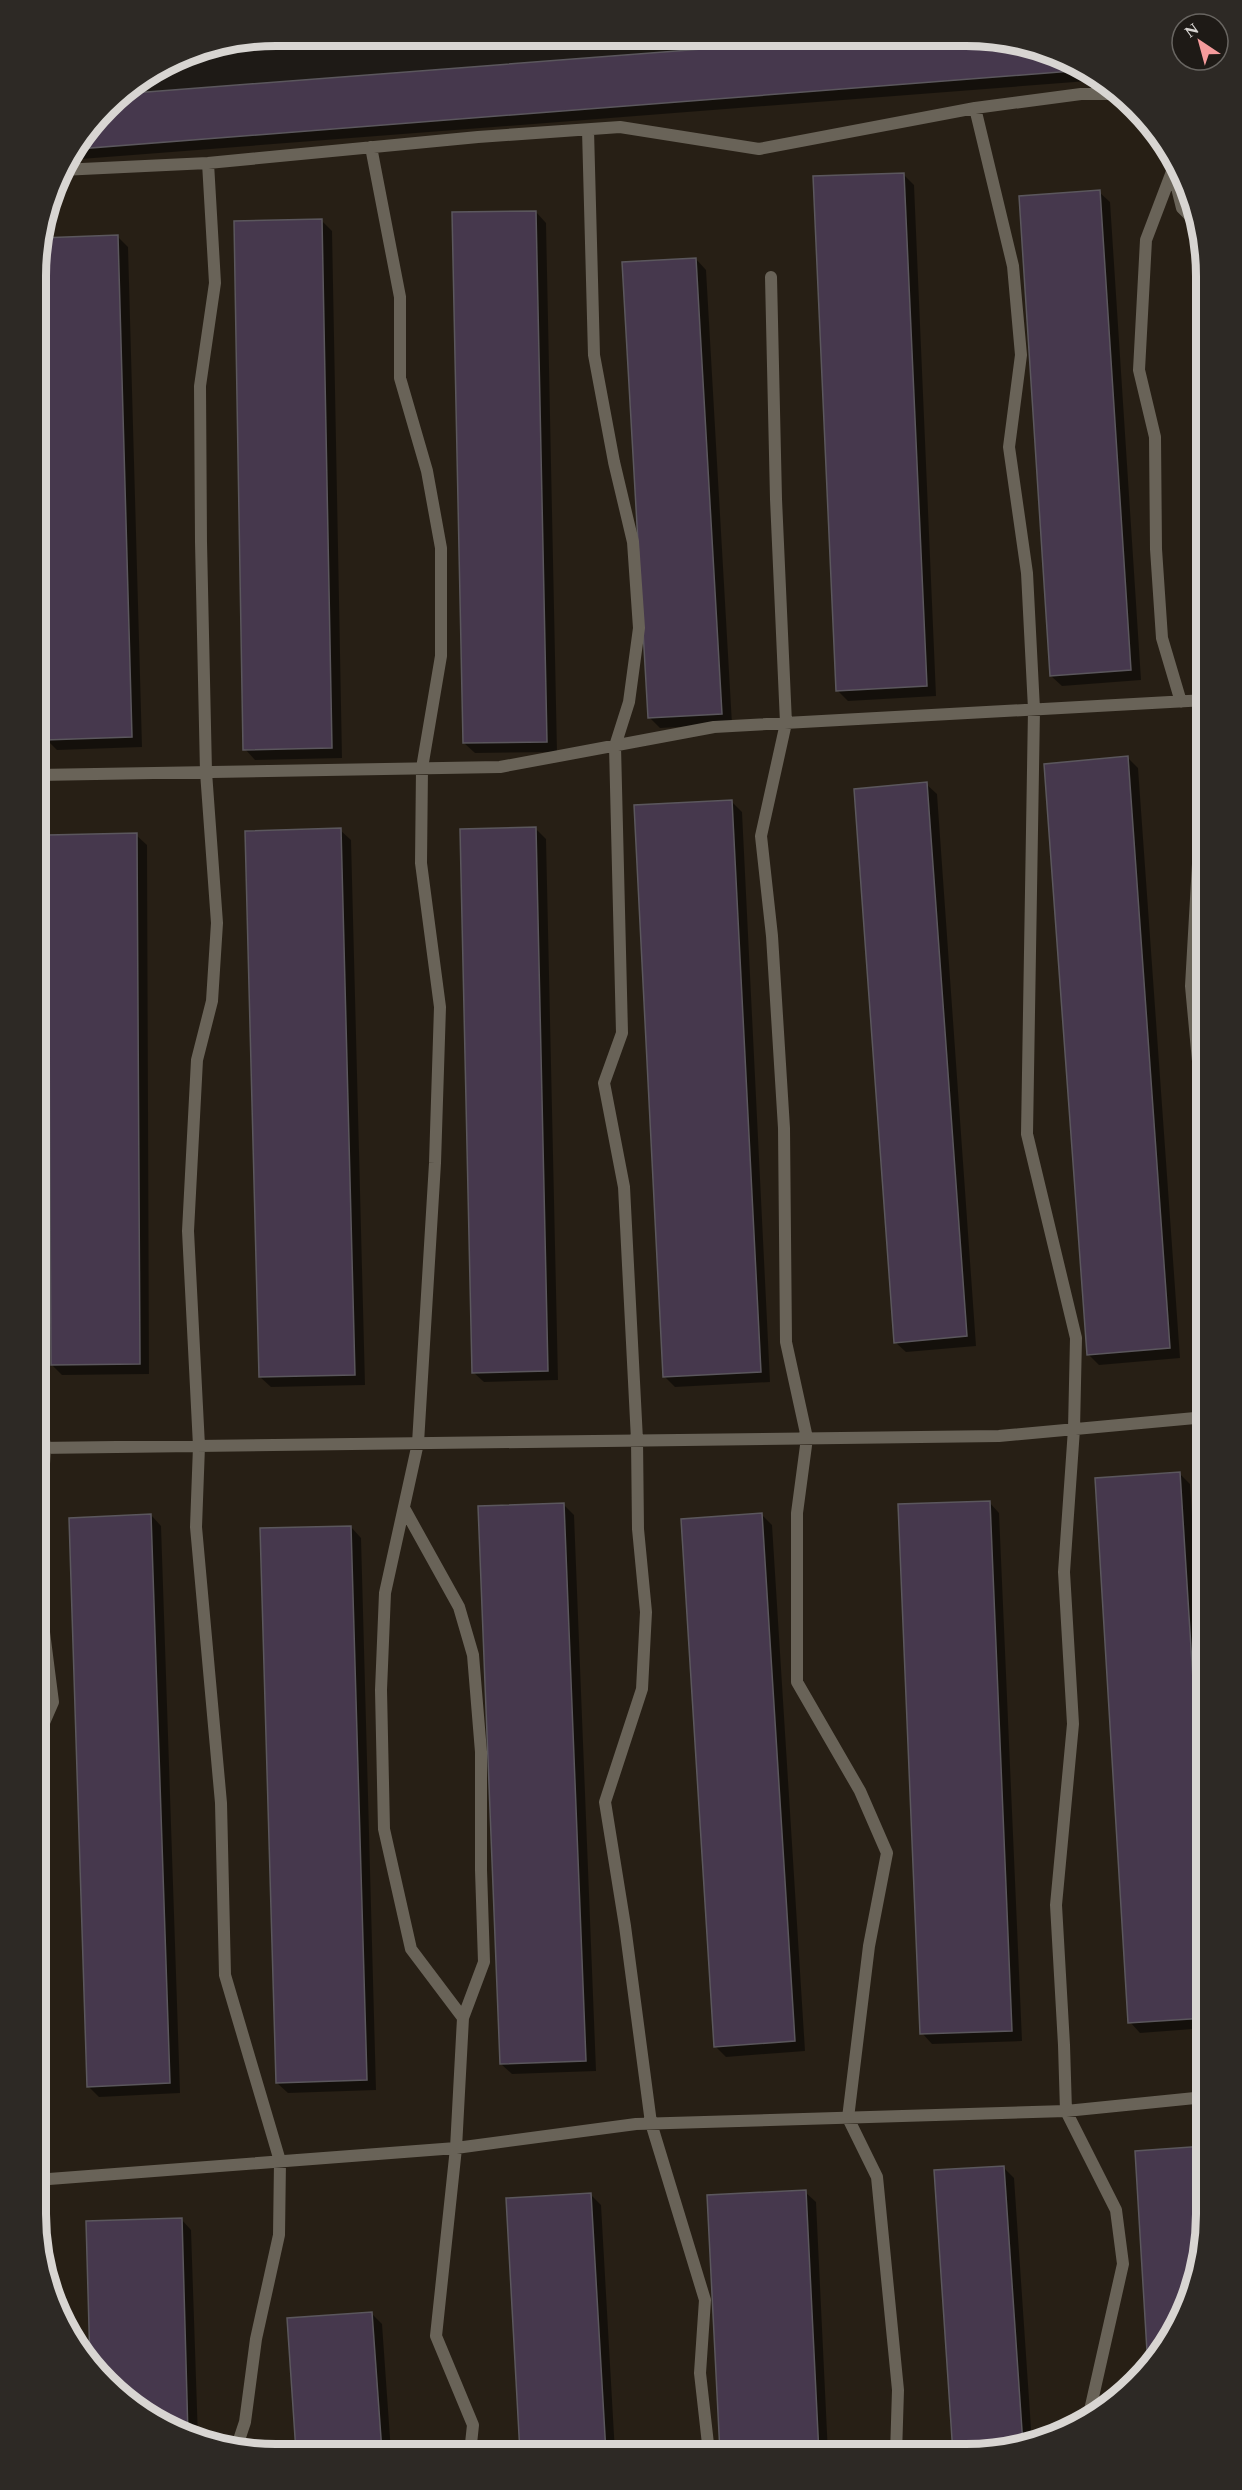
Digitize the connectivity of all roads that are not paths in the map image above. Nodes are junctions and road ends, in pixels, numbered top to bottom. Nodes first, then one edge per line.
1 (1106, 94) edge
2 (975, 108) junction
3 (588, 130) junction
4 (371, 147) junction
5 (208, 163) junction
6 (73, 169) edge
7 (1171, 174) edge
8 (1177, 185) edge
9 (1186, 212) edge
10 (771, 277) dead end
11 (1196, 701) edge
12 (1181, 702) junction
13 (1034, 709) junction
14 (786, 723) junction
15 (615, 746) junction
16 (422, 768) junction
17 (206, 772) junction
18 (46, 775) edge
19 (1196, 899) edge
20 (1196, 1040) edge
21 (1196, 1418) edge
22 (1074, 1429) junction
23 (807, 1438) junction
24 (637, 1440) junction
25 (418, 1443) junction
26 (199, 1446) junction
27 (46, 1448) edge
28 (404, 1508) junction
29 (46, 1643) edge
30 (46, 1719) edge
31 (463, 2018) junction
32 (1196, 2098) edge
33 (1066, 2111) junction
34 (848, 2118) junction
35 (651, 2123) junction
36 (456, 2148) junction
37 (280, 2161) junction
38 (46, 2179) edge
39 (1091, 2406) edge
40 (239, 2441) edge
41 (471, 2444) edge
42 (708, 2444) edge
43 (896, 2444) edge

1 - 2 lane
2 - 3 lane
2 - 13 lane
3 - 4 lane
3 - 15 lane
4 - 5 lane
4 - 16 lane
5 - 6 lane
5 - 17 lane
7 - 12 lane
8 - 9 lane
10 - 14 lane
11 - 12 lane
12 - 13 lane
13 - 14 lane
13 - 22 lane
14 - 15 lane
14 - 23 lane
15 - 16 lane
15 - 24 lane
16 - 17 lane
16 - 25 lane
17 - 18 lane
17 - 26 lane
19 - 20 lane
21 - 22 lane
22 - 23 lane
22 - 33 lane
23 - 24 lane
23 - 34 lane
24 - 25 lane
24 - 35 lane
25 - 26 lane
25 - 28 lane
26 - 27 lane
26 - 37 lane
28 - 31 lane
28 - 31 lane
29 - 30 lane
31 - 36 lane
32 - 33 lane
33 - 34 lane
33 - 39 lane
34 - 35 lane
34 - 43 lane
35 - 36 lane
35 - 42 lane
36 - 37 lane
36 - 41 lane
37 - 38 lane
37 - 40 lane

